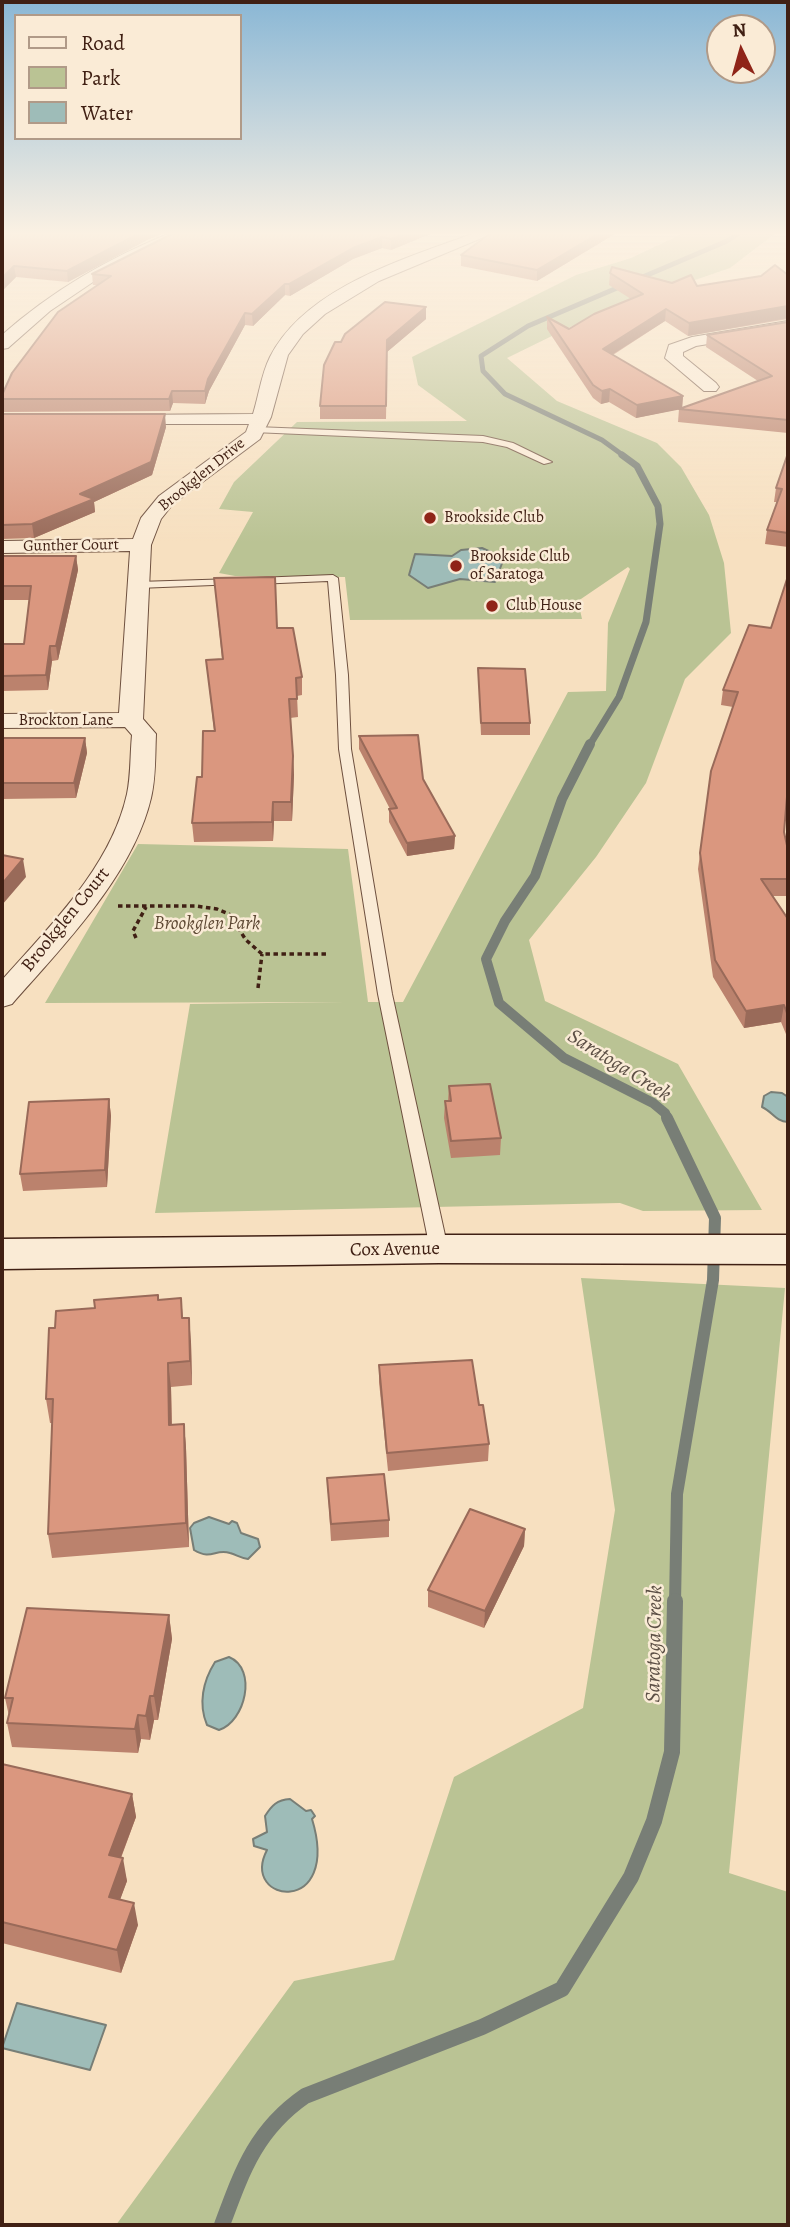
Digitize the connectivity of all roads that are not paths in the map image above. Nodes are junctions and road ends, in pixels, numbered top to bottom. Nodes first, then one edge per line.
1 (294, 336) edge
2 (728, 336) edge
3 (710, 387) dead end
4 (108, 419) edge
5 (258, 425) junction
6 (547, 461) dead end
7 (141, 545) junction
8 (2, 547) edge
9 (138, 585) junction
10 (131, 720) junction
11 (2, 721) edge
12 (2, 998) edge
13 (439, 1249) junction
14 (788, 1250) edge
15 (2, 1254) edge

1 - 5 street, Brookglen Drive
2 - 3 street
4 - 5 street
5 - 6 lane
5 - 7 street, Brookglen Drive
7 - 8 street, Gunther Court
7 - 9 street, Brookglen Drive
9 - 10 street, Brookglen Drive
9 - 13 lane
10 - 11 street, Brockton Lane
10 - 12 street, Brookglen Court
13 - 14 main road, Cox Avenue
13 - 15 main road, Cox Avenue

